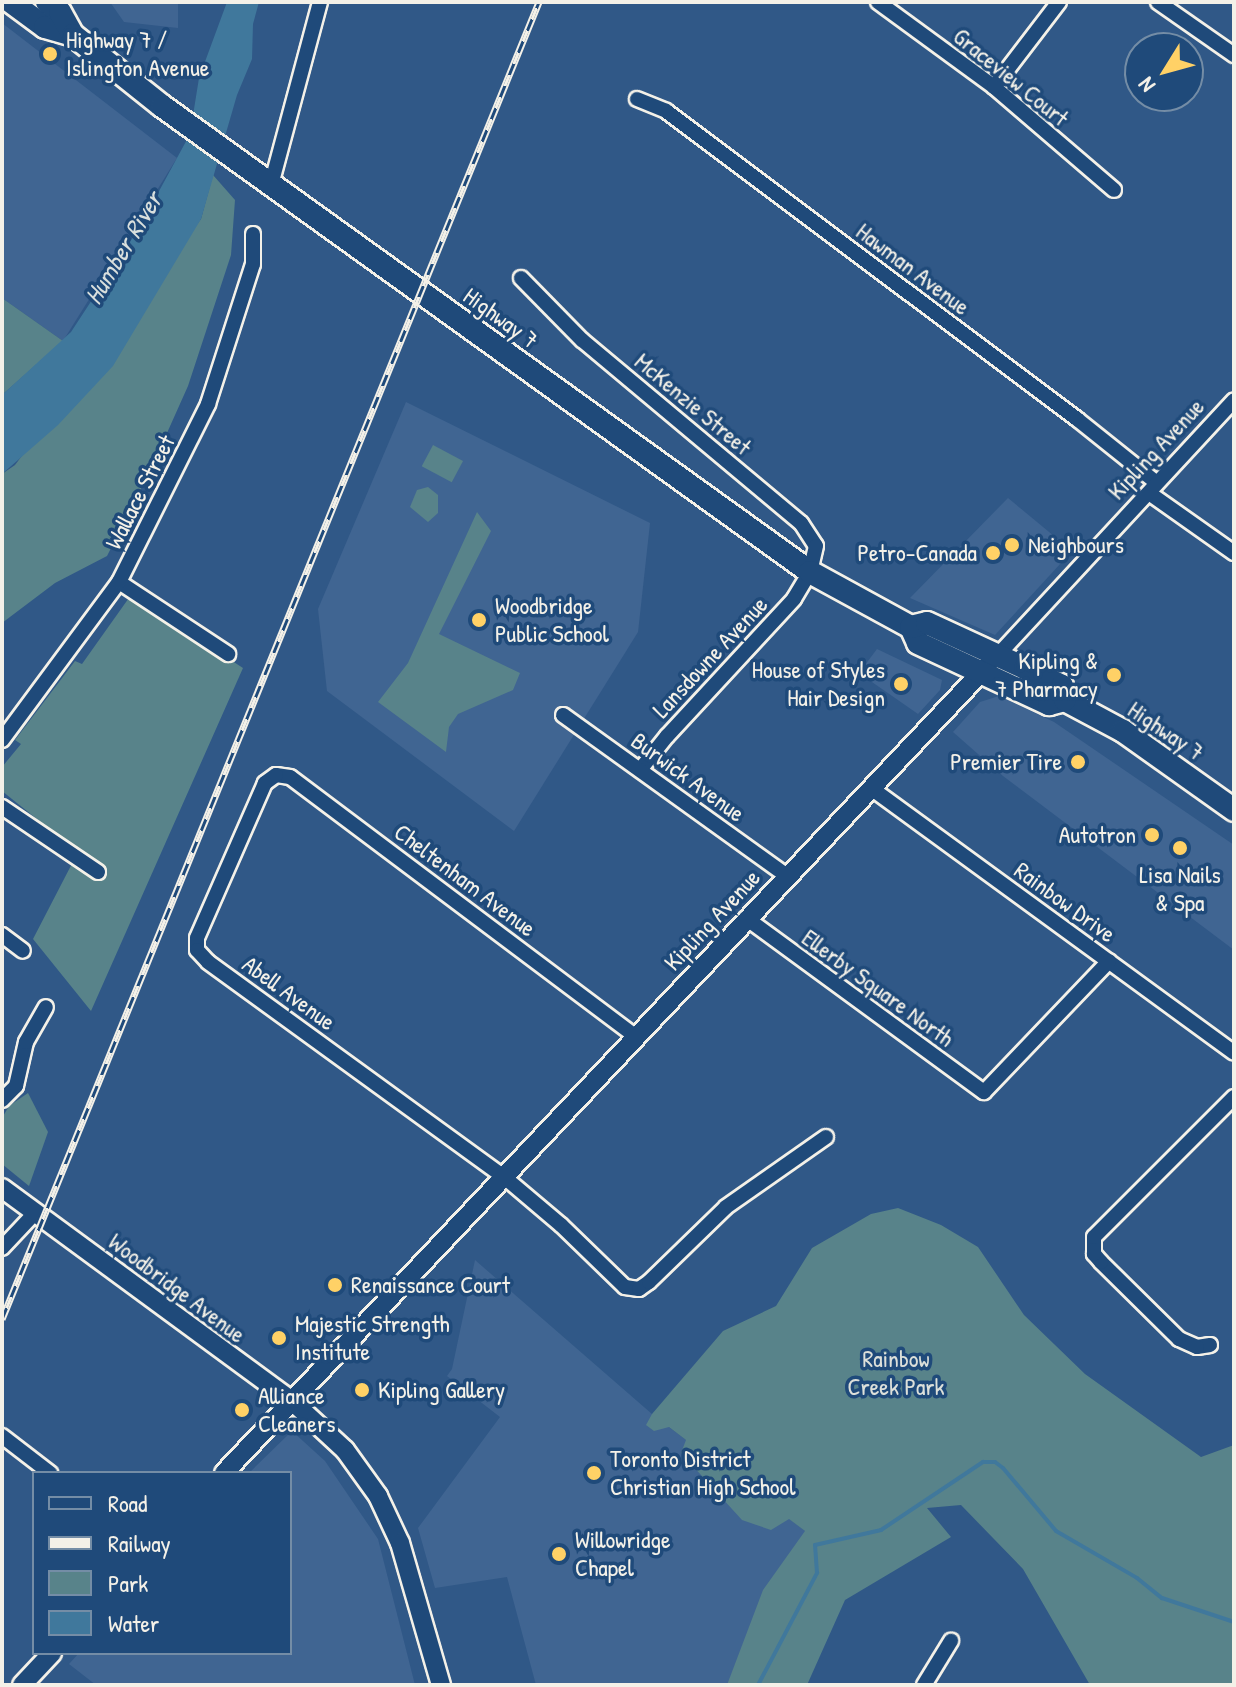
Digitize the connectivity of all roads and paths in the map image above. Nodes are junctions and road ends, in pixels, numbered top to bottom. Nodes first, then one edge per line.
1 (11, 2) edge
2 (47, 2) edge
3 (320, 2) edge
4 (878, 2) edge
5 (1059, 2) edge
6 (1158, 2) edge
7 (73, 35) junction
8 (1234, 55) edge
9 (994, 87) junction
10 (637, 99) dead end
11 (271, 185) junction
12 (1114, 190) dead end
13 (253, 234) dead end
14 (521, 278) dead end
15 (1234, 400) edge
16 (1153, 488) junction
17 (1234, 553) edge
18 (810, 572) junction
19 (119, 582) junction
20 (911, 627) junction
21 (228, 654) dead end
22 (998, 655) junction
23 (981, 672) junction
24 (1065, 700) junction
25 (563, 715) dead end
26 (2, 740) edge
27 (640, 770) junction
28 (265, 783) joint
29 (871, 788) junction
30 (2, 807) edge
31 (1234, 810) edge
32 (98, 872) dead end
33 (787, 876) junction
34 (746, 918) junction
35 (2, 935) edge
36 (23, 951) dead end
37 (1109, 961) junction
38 (46, 1007) dead end
39 (635, 1036) junction
40 (1234, 1053) edge
41 (1234, 1097) edge
42 (2, 1100) edge
43 (826, 1137) dead end
44 (503, 1176) junction
45 (2, 1188) edge
46 (35, 1213) junction
47 (2, 1248) edge
48 (1210, 1345) dead end
49 (292, 1401) junction
50 (2, 1436) edge
51 (47, 1471) edge
52 (226, 1471) edge
53 (951, 1641) dead end
54 (50, 1655) edge
55 (22, 1685) edge
56 (441, 1685) edge
57 (924, 1685) edge

1 - 7 main road, Highway 7
2 - 7 main road, Highway 7
3 - 11 street
4 - 9 street, Graceview Court
5 - 9 street
6 - 8 street
7 - 11 main road, Highway 7
9 - 12 street, Graceview Court
10 - 16 street, Hawman Avenue
11 - 18 main road, Highway 7
13 - 19 street, Wallace Street
14 - 18 street, McKenzie Street
15 - 16 street, Kipling Avenue
16 - 17 street, Hawman Avenue
16 - 22 street, Kipling Avenue
18 - 20 main road, Highway 7
18 - 27 street, Lansdowne Avenue
19 - 21 street
19 - 26 street, Wallace Street
20 - 22 main road, Highway 7
20 - 23 main road, Highway 7
22 - 23 street, Kipling Avenue
22 - 24 main road, Highway 7
23 - 24 main road, Highway 7
23 - 29 street, Kipling Avenue
24 - 31 main road, Highway 7
25 - 27 street, Burwick Avenue
27 - 33 street, Burwick Avenue
28 - 39 street, Cheltenham Avenue
28 - 44 street, Abell Avenue
29 - 33 street, Kipling Avenue
29 - 37 street, Rainbow Drive
30 - 32 street
33 - 34 street, Kipling Avenue
34 - 37 street, Ellerby Square North
34 - 39 street, Kipling Avenue
35 - 36 street
37 - 40 street, Rainbow Drive
38 - 42 street
39 - 44 street, Kipling Avenue
41 - 48 street
43 - 44 street
44 - 49 street, Kipling Avenue
45 - 46 street, Woodbridge Avenue
46 - 47 street
46 - 49 street, Woodbridge Avenue
49 - 52 street, Kipling Avenue
49 - 56 street, Woodbridge Avenue
50 - 51 street
53 - 57 street
54 - 55 street

